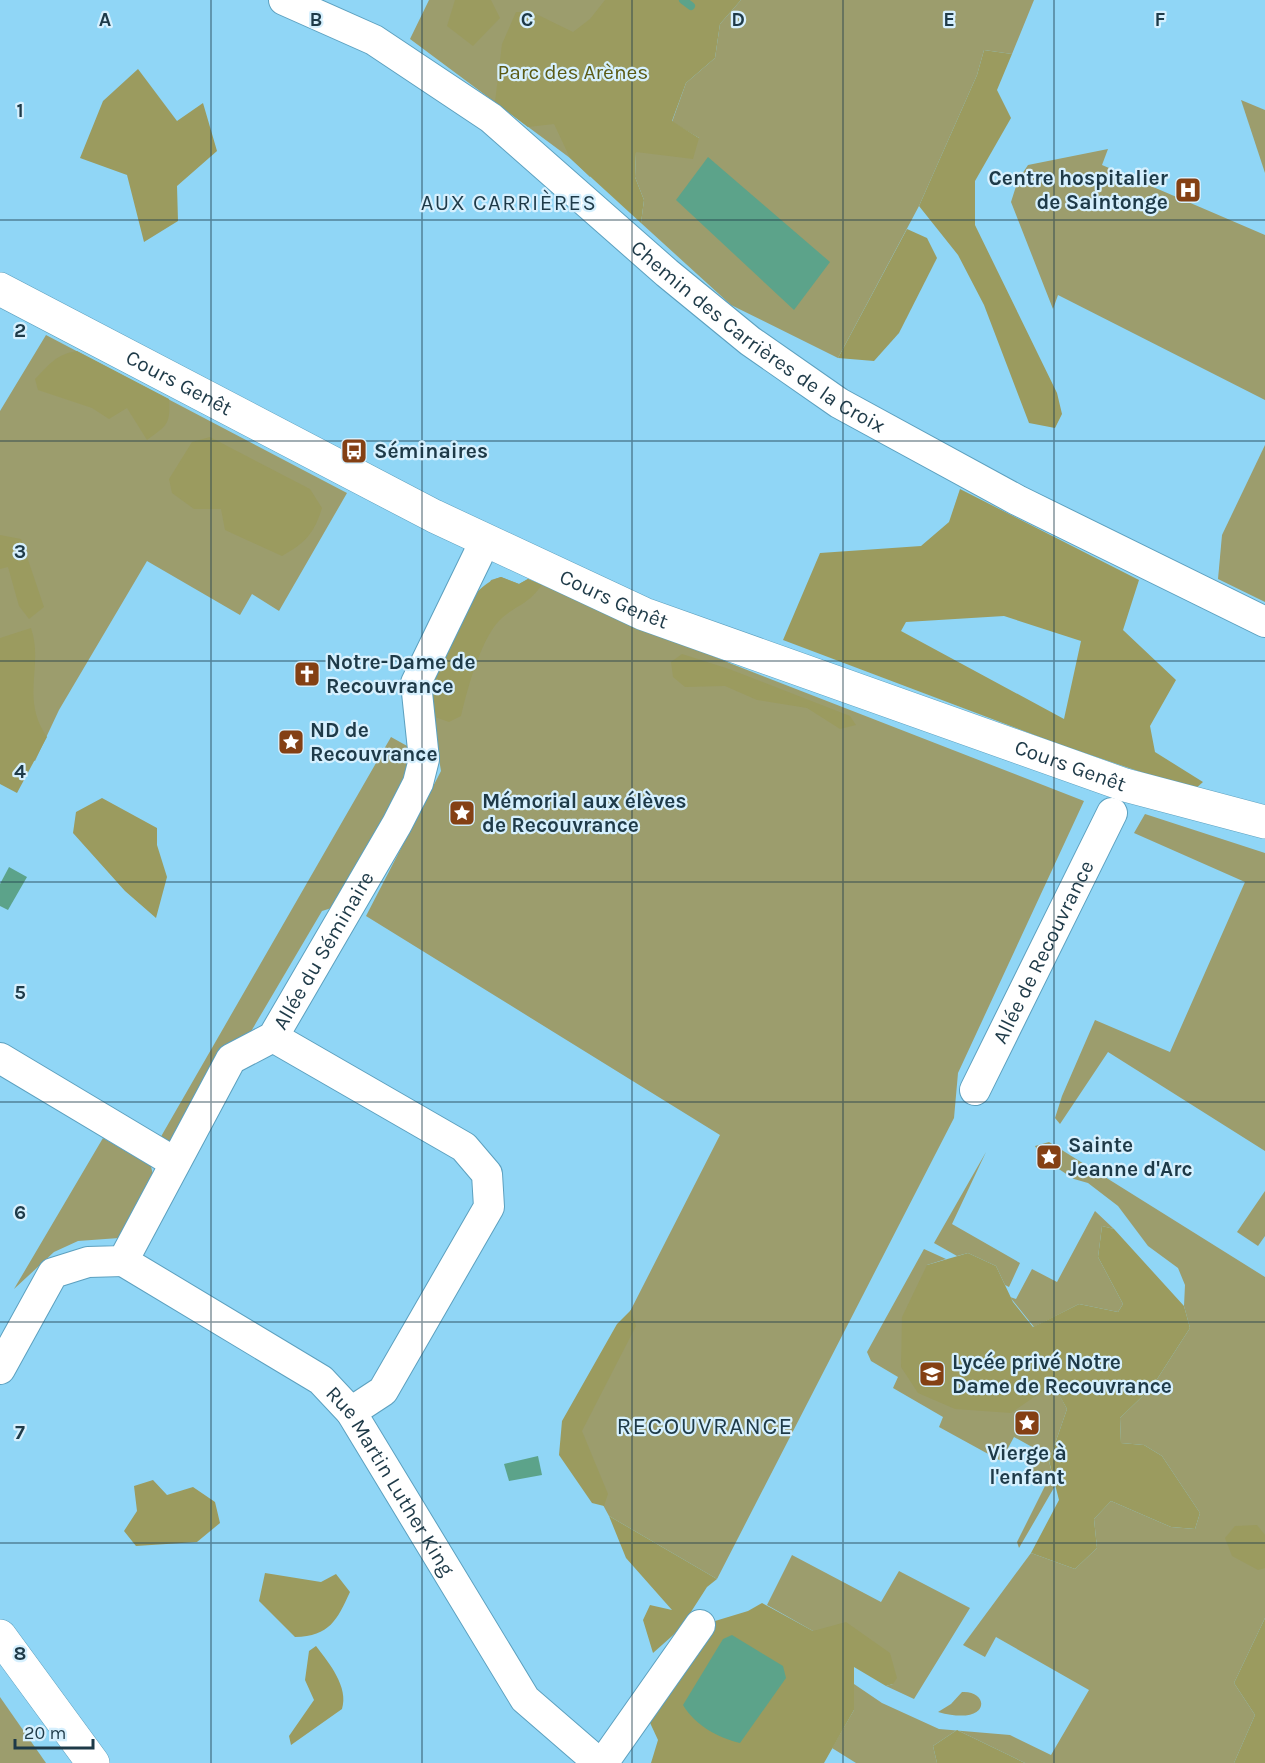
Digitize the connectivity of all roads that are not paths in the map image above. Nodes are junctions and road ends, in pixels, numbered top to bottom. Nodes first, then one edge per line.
1 (284, 0) edge
2 (0, 289) edge
3 (485, 541) junction
4 (1265, 622) edge
5 (1112, 813) dead end
6 (1265, 822) edge
7 (273, 1037) junction
8 (0, 1058) edge
9 (975, 1090) dead end
10 (174, 1162) junction
11 (123, 1261) junction
12 (0, 1369) edge
13 (351, 1412) junction
14 (700, 1625) dead end
15 (0, 1636) edge
16 (93, 1763) edge
17 (601, 1763) edge

1 - 4 street, Chemin des Carrières de la Croix
2 - 3 main road, Cours Genêt
3 - 6 main road, Cours Genêt
3 - 7 street, Allée du Séminaire
5 - 9 street, Allée de Recouvrance
7 - 10 street, Allée du Séminaire
7 - 13 street
8 - 10 street
10 - 11 street, Allée du Séminaire
11 - 12 street
11 - 13 street, Rue Martin Luther King
13 - 17 street, Rue Martin Luther King
14 - 17 street
15 - 16 main road

